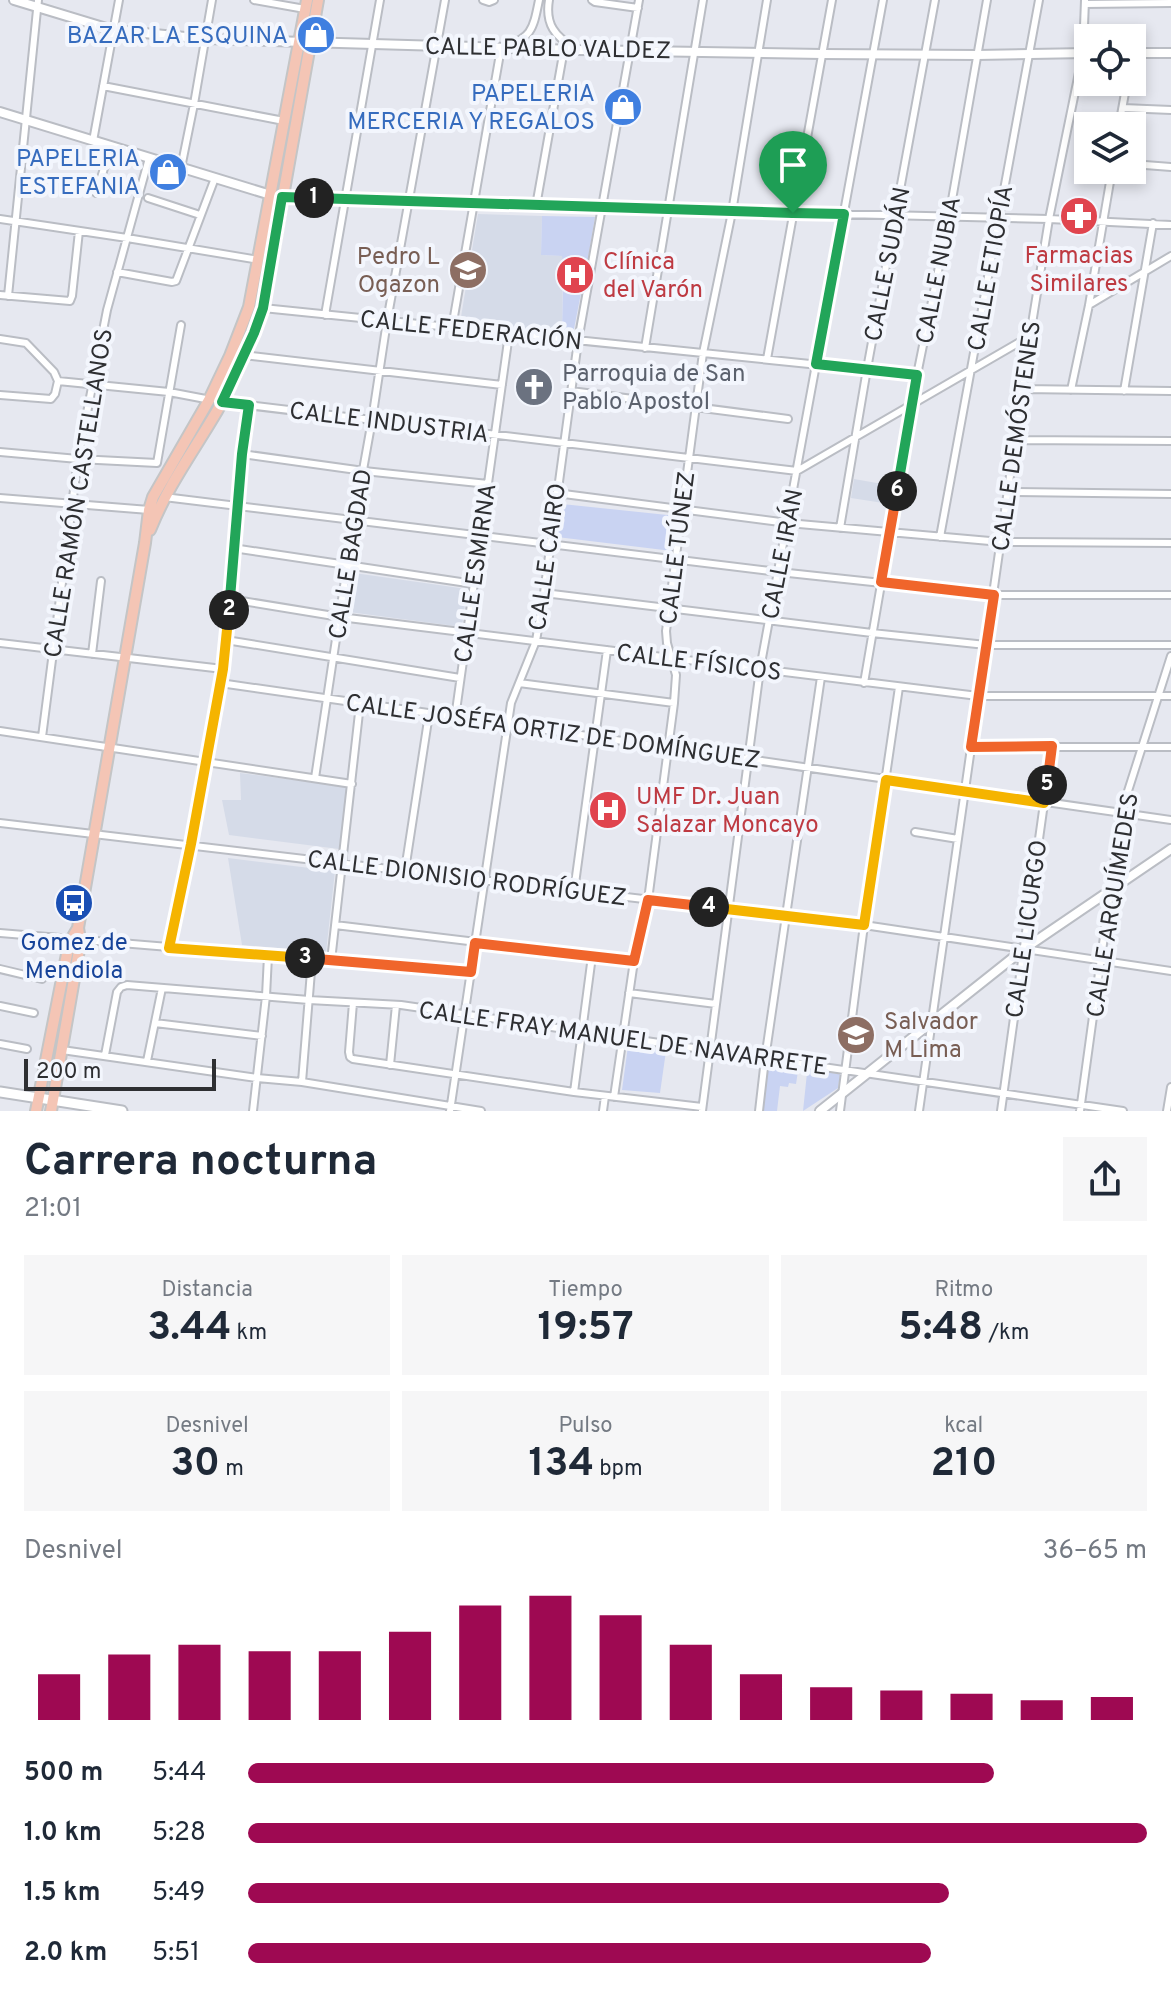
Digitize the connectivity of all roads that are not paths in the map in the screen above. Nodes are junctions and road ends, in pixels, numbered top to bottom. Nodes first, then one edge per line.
1 (14, 0) edge
2 (119, 0) edge
3 (212, 0) edge
4 (254, 0) edge
5 (318, 0) edge
6 (380, 0) edge
7 (445, 0) edge
8 (483, 0) edge
9 (494, 0) edge
10 (539, 0) edge
11 (549, 0) edge
12 (592, 0) edge
13 (703, 0) edge
14 (767, 0) edge
15 (832, 0) edge
16 (883, 0) edge
17 (935, 0) edge
18 (987, 0) edge
19 (1039, 0) edge
20 (1085, 2) edge
21 (1171, 3) edge
22 (38, 4) edge
23 (638, 4) edge
24 (306, 5) edge
25 (1085, 24) edge
26 (113, 30) junction
27 (206, 39) junction
28 (298, 42) junction
29 (310, 43) junction
30 (373, 45) junction
31 (438, 46) junction
32 (501, 48) junction
33 (564, 49) junction
34 (578, 50) junction
35 (630, 50) junction
36 (694, 52) junction
37 (758, 53) junction
38 (1074, 53) edge
39 (1146, 53) edge
40 (1171, 53) edge
41 (822, 54) junction
42 (874, 54) junction
43 (925, 54) junction
44 (1029, 54) junction
45 (977, 55) junction
46 (103, 86) junction
47 (1076, 96) edge
48 (1125, 96) edge
49 (194, 104) junction
50 (1123, 108) junction
51 (1171, 110) edge
52 (0, 112) edge
53 (1122, 112) edge
54 (25, 120) junction
55 (284, 121) junction
56 (93, 141) junction
57 (111, 147) junction
58 (149, 158) junction
59 (1146, 165) edge
60 (1171, 167) edge
61 (181, 168) junction
62 (215, 178) junction
63 (1110, 184) edge
64 (96, 193) dead end
65 (277, 196) junction
66 (148, 198) dead end
67 (345, 199) junction
68 (410, 202) junction
69 (474, 204) junction
70 (536, 206) junction
71 (602, 208) junction
72 (668, 210) junction
73 (732, 212) junction
74 (793, 213) junction
75 (844, 214) junction
76 (200, 215) junction
77 (896, 215) junction
78 (949, 217) junction
79 (999, 218) junction
80 (0, 219) edge
81 (1049, 219) junction
82 (15, 221) junction
83 (1103, 222) junction
84 (1153, 223) junction
85 (1171, 225) edge
86 (79, 231) junction
87 (127, 238) junction
88 (188, 248) junction
89 (1171, 256) edge
90 (259, 260) junction
91 (117, 272) junction
92 (1144, 272) junction
93 (4, 295) edge
94 (1089, 305) junction
95 (263, 308) junction
96 (325, 315) junction
97 (387, 321) junction
98 (181, 325) dead end
99 (452, 328) junction
100 (509, 334) junction
101 (1030, 336) junction
102 (0, 339) edge
103 (578, 341) junction
104 (645, 348) junction
105 (703, 353) junction
106 (244, 355) junction
107 (767, 359) junction
108 (816, 364) junction
109 (867, 369) junction
110 (971, 370) junction
111 (380, 372) junction
112 (917, 375) junction
113 (58, 381) junction
114 (93, 385) junction
115 (502, 385) junction
116 (1023, 389) junction
117 (1071, 390) junction
118 (571, 391) junction
119 (1124, 391) junction
120 (1171, 391) edge
121 (169, 392) junction
122 (0, 395) edge
123 (209, 400) junction
124 (222, 402) junction
125 (913, 403) junction
126 (249, 405) junction
127 (696, 407) junction
128 (788, 419) dead end
129 (372, 420) junction
130 (495, 435) junction
131 (856, 436) junction
132 (1016, 440) junction
133 (1171, 441) edge
134 (563, 443) junction
135 (0, 452) edge
136 (242, 454) junction
137 (689, 458) junction
138 (78, 459) junction
139 (173, 470) junction
140 (364, 471) junction
141 (797, 471) junction
142 (488, 484) junction
143 (1008, 492) junction
144 (556, 493) junction
145 (1171, 494) edge
146 (164, 497) junction
147 (0, 498) edge
148 (72, 504) junction
149 (237, 506) junction
150 (683, 508) junction
151 (149, 510) junction
152 (354, 520) junction
153 (788, 523) junction
154 (840, 528) junction
155 (890, 532) junction
156 (481, 536) junction
157 (940, 537) junction
158 (1001, 542) junction
159 (145, 543) junction
160 (1171, 543) edge
161 (549, 544) junction
162 (233, 548) junction
163 (676, 559) junction
164 (348, 565) junction
165 (779, 572) junction
166 (101, 581) dead end
167 (881, 582) junction
168 (474, 584) junction
169 (544, 593) junction
170 (994, 595) junction
171 (1171, 595) edge
172 (230, 599) junction
173 (670, 607) junction
174 (340, 617) junction
175 (770, 621) junction
176 (467, 633) junction
177 (872, 633) junction
178 (226, 640) junction
179 (536, 641) junction
180 (0, 643) edge
181 (986, 645) junction
182 (1171, 645) edge
183 (53, 649) junction
184 (607, 650) junction
185 (92, 654) junction
186 (1171, 656) edge
187 (671, 657) junction
188 (125, 658) junction
189 (333, 658) junction
190 (223, 669) junction
191 (760, 669) junction
192 (821, 677) junction
193 (460, 678) junction
194 (220, 683) junction
195 (519, 683) junction
196 (864, 683) junction
197 (899, 687) junction
198 (601, 694) junction
199 (978, 696) junction
200 (1158, 696) junction
201 (1171, 696) edge
202 (327, 699) junction
203 (674, 703) junction
204 (360, 704) junction
205 (429, 714) junction
206 (455, 718) junction
207 (507, 725) junction
208 (0, 731) edge
209 (42, 737) junction
210 (595, 738) junction
211 (1052, 746) junction
212 (1142, 746) junction
213 (971, 747) junction
214 (1171, 747) edge
215 (110, 748) junction
216 (668, 748) junction
217 (748, 760) junction
218 (205, 762) junction
219 (809, 768) junction
220 (315, 778) junction
221 (886, 780) junction
222 (352, 784) junction
223 (965, 792) junction
224 (1044, 803) junction
225 (1121, 813) junction
226 (1171, 820) edge
227 (0, 823) edge
228 (915, 832) dead end
229 (95, 834) junction
230 (958, 839) junction
231 (191, 844) junction
232 (1171, 849) edge
233 (342, 864) junction
234 (405, 870) junction
235 (484, 880) junction
236 (1111, 888) junction
237 (574, 891) junction
238 (648, 900) junction
239 (729, 909) junction
240 (786, 916) junction
241 (335, 925) junction
242 (864, 925) junction
243 (0, 933) edge
244 (944, 936) junction
245 (75, 940) junction
246 (475, 943) junction
247 (169, 948) junction
248 (1024, 949) junction
249 (268, 956) junction
250 (592, 956) junction
251 (312, 959) junction
252 (1102, 959) junction
253 (331, 961) junction
254 (634, 961) junction
255 (0, 969) edge
256 (1171, 971) edge
257 (471, 972) junction
258 (42, 979) dead end
259 (162, 988) junction
260 (629, 993) junction
261 (266, 996) junction
262 (309, 1000) junction
263 (353, 1003) junction
264 (716, 1004) junction
265 (396, 1005) junction
266 (0, 1006) edge
267 (34, 1013) dead end
268 (465, 1014) junction
269 (155, 1023) junction
270 (932, 1023) junction
271 (582, 1032) junction
272 (262, 1036) junction
273 (622, 1038) junction
274 (0, 1044) edge
275 (27, 1049) dead end
276 (62, 1050) junction
277 (709, 1051) junction
278 (105, 1055) junction
279 (765, 1059) junction
280 (147, 1061) junction
281 (390, 1065) junction
282 (845, 1071) junction
283 (456, 1074) junction
284 (868, 1074) junction
285 (257, 1078) junction
286 (302, 1082) junction
287 (923, 1082) junction
288 (1171, 1087) edge
289 (0, 1092) edge
290 (574, 1092) junction
291 (1004, 1092) junction
292 (842, 1095) junction
293 (605, 1096) junction
294 (614, 1097) junction
295 (39, 1098) junction
296 (52, 1106) edge
297 (1081, 1108) edge
298 (451, 1109) edge
299 (702, 1109) edge
300 (36, 1111) edge
301 (122, 1111) edge
302 (253, 1111) edge
303 (481, 1111) edge
304 (603, 1111) edge
305 (759, 1111) edge
306 (820, 1111) edge
307 (840, 1111) edge
308 (919, 1111) edge
309 (1001, 1111) edge
310 (1123, 1111) edge
311 (1167, 1111) edge

1 - 22 street, CALLE PABLO VALDEZ
2 - 26 street
3 - 27 street
4 - 24 street
5 - 29 main road
6 - 30 street
7 - 31 street, CALLE BAGDAD
8 - 9 street
10 - 32 street
11 - 34 street
12 - 23 street
13 - 36 street
14 - 37 street, CALLE TÚNEZ
15 - 41 street
16 - 42 street, CALLE IRÁN
17 - 43 street, CALLE SUDÁN
18 - 45 street, CALLE NUBIA
19 - 44 street, CALLE ETIOPÍA
20 - 21 street
20 - 25 street, CALLE DEMÓSTENES
22 - 26 street, CALLE PABLO VALDEZ
22 - 54 street
23 - 35 street, CALLE CAIRO
24 - 28 main road
26 - 27 street, CALLE PABLO VALDEZ
26 - 46 street
27 - 28 street, CALLE PABLO VALDEZ
27 - 49 street
28 - 29 street, CALLE PABLO VALDEZ
28 - 55 main road
29 - 30 street, CALLE PABLO VALDEZ
29 - 65 main road
30 - 31 street, CALLE PABLO VALDEZ
30 - 67 street
31 - 32 street, CALLE PABLO VALDEZ
31 - 68 street, CALLE BAGDAD
32 - 33 street, CALLE PABLO VALDEZ
32 - 69 street
33 - 34 street, CALLE PABLO VALDEZ
33 - 70 street
34 - 35 street, CALLE PABLO VALDEZ
35 - 36 street, CALLE PABLO VALDEZ
35 - 71 street, CALLE CAIRO
36 - 37 street, CALLE PABLO VALDEZ
36 - 72 street
37 - 41 street, CALLE PABLO VALDEZ
37 - 73 street, CALLE TÚNEZ
38 - 44 street, CALLE PABLO VALDEZ
39 - 40 street
41 - 42 street, CALLE PABLO VALDEZ
41 - 74 street
42 - 43 street, CALLE PABLO VALDEZ
42 - 75 street, CALLE IRÁN
43 - 45 street, CALLE PABLO VALDEZ
43 - 77 street, CALLE SUDÁN
44 - 45 street, CALLE PABLO VALDEZ
44 - 79 street, CALLE ETIOPÍA
45 - 78 street, CALLE NUBIA
46 - 49 street
46 - 56 street
47 - 81 street, CALLE DEMÓSTENES
48 - 50 street
49 - 55 street
49 - 61 street
50 - 51 street
50 - 53 street
52 - 54 street
54 - 56 street
54 - 82 street
55 - 65 main road
56 - 57 street
57 - 58 street
57 - 64 street
58 - 61 street
58 - 87 street, CALLE RAMÓN CASTELLANOS
59 - 60 street
61 - 62 street
62 - 65 street
62 - 76 street
63 - 83 street
65 - 67 street
65 - 90 main road
65 - 95 main road
66 - 76 street
67 - 68 street
67 - 96 street
68 - 69 street
68 - 97 street, CALLE BAGDAD
69 - 70 street
69 - 99 street
70 - 71 street
71 - 72 street
71 - 103 street, CALLE CAIRO
72 - 73 street
72 - 104 street
73 - 74 street
73 - 105 street, CALLE TÚNEZ
74 - 75 street
74 - 107 street
75 - 77 street
75 - 108 street, CALLE IRÁN
76 - 88 street
77 - 78 street
77 - 109 street, CALLE SUDÁN
78 - 79 street
78 - 112 street, CALLE NUBIA
79 - 81 street
79 - 110 street, CALLE ETIOPÍA
80 - 82 street
81 - 83 street
81 - 101 street, CALLE DEMÓSTENES
82 - 86 street
82 - 93 street
83 - 84 street
83 - 94 street
84 - 85 street
84 - 92 street
86 - 87 street
86 - 93 street
87 - 88 street
87 - 91 street, CALLE RAMÓN CASTELLANOS
88 - 90 street
88 - 91 street
89 - 92 street
90 - 123 main road
91 - 114 street, CALLE RAMÓN CASTELLANOS
92 - 94 street
92 - 119 street
94 - 117 street
95 - 96 street, CALLE FEDERACIÓN
95 - 106 main road
96 - 97 street, CALLE FEDERACIÓN
97 - 99 street, CALLE FEDERACIÓN
97 - 111 street, CALLE BAGDAD
98 - 121 street
99 - 100 street, CALLE FEDERACIÓN
100 - 103 street, CALLE FEDERACIÓN
100 - 115 street, CALLE ESMIRNA
101 - 110 street
101 - 116 street, CALLE DEMÓSTENES
102 - 113 street
103 - 104 street, CALLE FEDERACIÓN
103 - 118 street, CALLE CAIRO
104 - 105 street, CALLE FEDERACIÓN
105 - 107 street, CALLE FEDERACIÓN
105 - 127 street, CALLE TÚNEZ
106 - 111 street
106 - 124 main road
107 - 108 street, CALLE FEDERACIÓN
108 - 109 street, CALLE FEDERACIÓN
108 - 141 street, CALLE IRÁN
109 - 112 street, CALLE FEDERACIÓN
109 - 131 street, CALLE SUDÁN
110 - 125 street
110 - 157 street, CALLE ETIOPÍA
111 - 115 street
111 - 129 street, CALLE BAGDAD
112 - 125 street, CALLE NUBIA
113 - 114 street, CALLE INDUSTRIA
113 - 122 street
114 - 121 street, CALLE INDUSTRIA
114 - 138 street, CALLE RAMÓN CASTELLANOS
115 - 130 street, CALLE ESMIRNA
116 - 117 street
116 - 132 street, CALLE DEMÓSTENES
117 - 119 street
118 - 127 street
118 - 134 street, CALLE CAIRO
119 - 120 street
121 - 123 street, CALLE INDUSTRIA
121 - 138 street
123 - 124 street, CALLE INDUSTRIA
123 - 139 main road
124 - 126 street, CALLE INDUSTRIA
124 - 139 main road
125 - 131 street
125 - 155 street, CALLE NUBIA
126 - 129 street, CALLE INDUSTRIA
126 - 136 street
127 - 128 street
127 - 137 street, CALLE TÚNEZ
129 - 130 street, CALLE INDUSTRIA
129 - 140 street, CALLE BAGDAD
130 - 134 street, CALLE INDUSTRIA
130 - 142 street, CALLE ESMIRNA
131 - 141 street
131 - 154 street, CALLE SUDÁN
132 - 133 street
132 - 143 street, CALLE DEMÓSTENES
134 - 137 street, CALLE INDUSTRIA
134 - 144 street, CALLE CAIRO
135 - 138 street
136 - 140 street
136 - 149 street
137 - 141 street, CALLE INDUSTRIA
137 - 150 street, CALLE TÚNEZ
138 - 148 street, CALLE RAMÓN CASTELLANOS
139 - 146 main road
139 - 151 main road
140 - 142 street
140 - 152 street, CALLE BAGDAD
141 - 153 street, CALLE IRÁN
142 - 156 street, CALLE ESMIRNA
143 - 145 street
143 - 158 street, CALLE DEMÓSTENES
144 - 150 street
144 - 161 street, CALLE CAIRO
146 - 149 street
146 - 159 main road
147 - 148 street
148 - 151 street
148 - 183 street, CALLE RAMÓN CASTELLANOS
149 - 152 street
149 - 162 street
150 - 153 street
150 - 163 street, CALLE TÚNEZ
151 - 159 main road
152 - 156 street
152 - 164 street, CALLE BAGDAD
153 - 154 street
153 - 165 street, CALLE IRÁN
154 - 155 street
155 - 157 street
155 - 167 street, CALLE NUBIA
156 - 161 street
156 - 168 street, CALLE ESMIRNA
157 - 158 street
158 - 160 street
158 - 170 street, CALLE DEMÓSTENES
159 - 188 main road
161 - 163 street
161 - 169 street, CALLE CAIRO
162 - 164 street
162 - 172 street
163 - 165 street
163 - 173 street, CALLE TÚNEZ
164 - 168 street
164 - 174 street, CALLE BAGDAD
165 - 167 street
165 - 175 street, CALLE IRÁN
166 - 185 street
167 - 170 street
167 - 177 street, CALLE NUBIA
168 - 176 street, CALLE ESMIRNA
169 - 173 street
169 - 179 street, CALLE CAIRO
170 - 171 street
170 - 181 street, CALLE DEMÓSTENES
172 - 174 street, CALLE FÍSICOS
172 - 178 street
173 - 175 street
173 - 187 street, CALLE TÚNEZ
174 - 176 street, CALLE FÍSICOS
174 - 189 street, CALLE BAGDAD
175 - 177 street
175 - 191 street, CALLE IRÁN
176 - 179 street, CALLE FÍSICOS
176 - 193 street, CALLE ESMIRNA
177 - 181 street
177 - 196 street, CALLE NUBIA
178 - 189 street
178 - 190 street
179 - 184 street, CALLE FÍSICOS
179 - 195 street, CALLE CAIRO
180 - 183 street
181 - 182 street
181 - 199 street, CALLE DEMÓSTENES
183 - 185 street
183 - 209 street, CALLE RAMÓN CASTELLANOS
184 - 187 street, CALLE FÍSICOS
184 - 198 street
185 - 188 street
186 - 200 street, CALLE ARQUÍMEDES
187 - 191 street, CALLE FÍSICOS
187 - 203 street, CALLE TÚNEZ
188 - 190 street
188 - 215 main road
189 - 193 street
189 - 202 street, CALLE BAGDAD
190 - 194 street
191 - 192 street, CALLE FÍSICOS
191 - 217 street, CALLE IRÁN
192 - 196 street, CALLE FÍSICOS
192 - 219 street
193 - 206 street, CALLE ESMIRNA
194 - 202 street, CALLE JOSÉFA ORTIZ DE DOMÍNGUEZ
194 - 218 street
195 - 198 street
195 - 207 street, CALLE CAIRO
196 - 197 street, CALLE FÍSICOS
197 - 199 street, CALLE FÍSICOS
197 - 221 street
198 - 203 street
198 - 210 street
199 - 200 street, CALLE FÍSICOS
199 - 213 street, CALLE DEMÓSTENES
200 - 201 street, CALLE FÍSICOS
200 - 212 street, CALLE ARQUÍMEDES
202 - 204 street, CALLE JOSÉFA ORTIZ DE DOMÍNGUEZ
202 - 220 street, CALLE BAGDAD
203 - 216 street, CALLE TÚNEZ
204 - 205 street, CALLE JOSÉFA ORTIZ DE DOMÍNGUEZ
204 - 222 street
205 - 206 street, CALLE JOSÉFA ORTIZ DE DOMÍNGUEZ
205 - 234 street
206 - 207 street, CALLE JOSÉFA ORTIZ DE DOMÍNGUEZ
207 - 210 street, CALLE JOSÉFA ORTIZ DE DOMÍNGUEZ
207 - 235 street, CALLE CAIRO
208 - 209 street
209 - 215 street
210 - 216 street, CALLE JOSÉFA ORTIZ DE DOMÍNGUEZ
210 - 237 street
211 - 212 street
211 - 213 street
211 - 224 street, CALLE LICURGO
212 - 214 street
212 - 225 street, CALLE ARQUÍMEDES
213 - 223 street, CALLE DEMÓSTENES
215 - 218 street
215 - 229 main road
216 - 217 street, CALLE JOSÉFA ORTIZ DE DOMÍNGUEZ
216 - 238 street, CALLE TÚNEZ
217 - 219 street, CALLE JOSÉFA ORTIZ DE DOMÍNGUEZ
217 - 239 street, CALLE IRÁN
218 - 220 street
218 - 231 street
219 - 221 street, CALLE JOSÉFA ORTIZ DE DOMÍNGUEZ
219 - 240 street
220 - 222 street
221 - 223 street, CALLE JOSÉFA ORTIZ DE DOMÍNGUEZ
221 - 242 street
222 - 233 street
223 - 224 street, CALLE JOSÉFA ORTIZ DE DOMÍNGUEZ
223 - 230 street, CALLE DEMÓSTENES
224 - 225 street, CALLE JOSÉFA ORTIZ DE DOMÍNGUEZ
224 - 248 street, CALLE LICURGO
225 - 226 street, CALLE JOSÉFA ORTIZ DE DOMÍNGUEZ
225 - 236 street, CALLE ARQUÍMEDES
227 - 229 street, CALLE DIONISIO RODRÍGUEZ
228 - 230 street
229 - 231 street, CALLE DIONISIO RODRÍGUEZ
229 - 245 main road
230 - 244 street, CALLE DEMÓSTENES
231 - 233 street, CALLE DIONISIO RODRÍGUEZ
231 - 247 street
232 - 236 street
233 - 234 street, CALLE DIONISIO RODRÍGUEZ
233 - 241 street
234 - 235 street, CALLE DIONISIO RODRÍGUEZ
235 - 237 street, CALLE DIONISIO RODRÍGUEZ
235 - 246 street, CALLE CAIRO
236 - 248 street
236 - 252 street, CALLE ARQUÍMEDES
237 - 238 street, CALLE DIONISIO RODRÍGUEZ
238 - 239 street, CALLE DIONISIO RODRÍGUEZ
238 - 254 street, CALLE TÚNEZ
239 - 240 street, CALLE DIONISIO RODRÍGUEZ
239 - 264 street, CALLE IRÁN
240 - 242 street, CALLE DIONISIO RODRÍGUEZ
240 - 279 street
241 - 246 street
241 - 253 street
242 - 244 street, CALLE DIONISIO RODRÍGUEZ
242 - 282 street
243 - 245 street
244 - 248 street, CALLE DIONISIO RODRÍGUEZ
244 - 270 street, CALLE DEMÓSTENES
245 - 247 street
245 - 276 main road
245 - 295 main road
246 - 250 street
246 - 257 street, CALLE CAIRO
247 - 249 street
248 - 252 street, CALLE DIONISIO RODRÍGUEZ
248 - 270 street
248 - 291 street, CALLE LICURGO
249 - 251 street
249 - 261 street
250 - 254 street
250 - 271 street
251 - 253 street
251 - 262 street
252 - 256 street, CALLE DIONISIO RODRÍGUEZ
252 - 297 street, CALLE ARQUÍMEDES
253 - 257 street
254 - 260 street, CALLE TÚNEZ
255 - 258 street
257 - 268 street, CALLE CAIRO
259 - 261 street, CALLE FRAY MANUEL DE NAVARRETE
259 - 269 street
259 - 278 street, CALLE FRAY MANUEL DE NAVARRETE
260 - 264 street
260 - 273 street, CALLE TÚNEZ
261 - 262 street, CALLE FRAY MANUEL DE NAVARRETE
261 - 272 street
262 - 263 street, CALLE FRAY MANUEL DE NAVARRETE
262 - 286 street
263 - 265 street, CALLE FRAY MANUEL DE NAVARRETE
263 - 281 street
264 - 277 street, CALLE IRÁN
265 - 268 street, CALLE FRAY MANUEL DE NAVARRETE
265 - 281 street
266 - 267 street
268 - 271 street, CALLE FRAY MANUEL DE NAVARRETE
268 - 283 street, CALLE CAIRO
269 - 272 street
269 - 280 street
270 - 284 street
270 - 287 street, CALLE DEMÓSTENES
271 - 273 street, CALLE FRAY MANUEL DE NAVARRETE
271 - 290 street
272 - 285 street
273 - 277 street, CALLE FRAY MANUEL DE NAVARRETE
273 - 294 street, CALLE TÚNEZ
274 - 275 street
276 - 278 street
276 - 296 main road
277 - 279 street, CALLE FRAY MANUEL DE NAVARRETE
277 - 299 street, CALLE IRÁN
278 - 280 street
279 - 282 street, CALLE FRAY MANUEL DE NAVARRETE
279 - 305 street
280 - 285 street
281 - 283 street
282 - 284 street, CALLE FRAY MANUEL DE NAVARRETE
282 - 292 street
283 - 290 street
283 - 298 street, CALLE CAIRO
284 - 287 street, CALLE FRAY MANUEL DE NAVARRETE
284 - 292 street
285 - 286 street
285 - 302 street
286 - 298 street
287 - 291 street, CALLE FRAY MANUEL DE NAVARRETE
287 - 308 street, CALLE DEMÓSTENES
288 - 311 street
289 - 295 main road
290 - 293 street
291 - 297 street, CALLE FRAY MANUEL DE NAVARRETE
291 - 309 street, CALLE LICURGO
292 - 306 street
292 - 307 street
293 - 294 street
293 - 304 street
294 - 299 street
295 - 296 main road
295 - 300 main road
296 - 301 main road
297 - 310 street, CALLE FRAY MANUEL DE NAVARRETE
298 - 303 street

